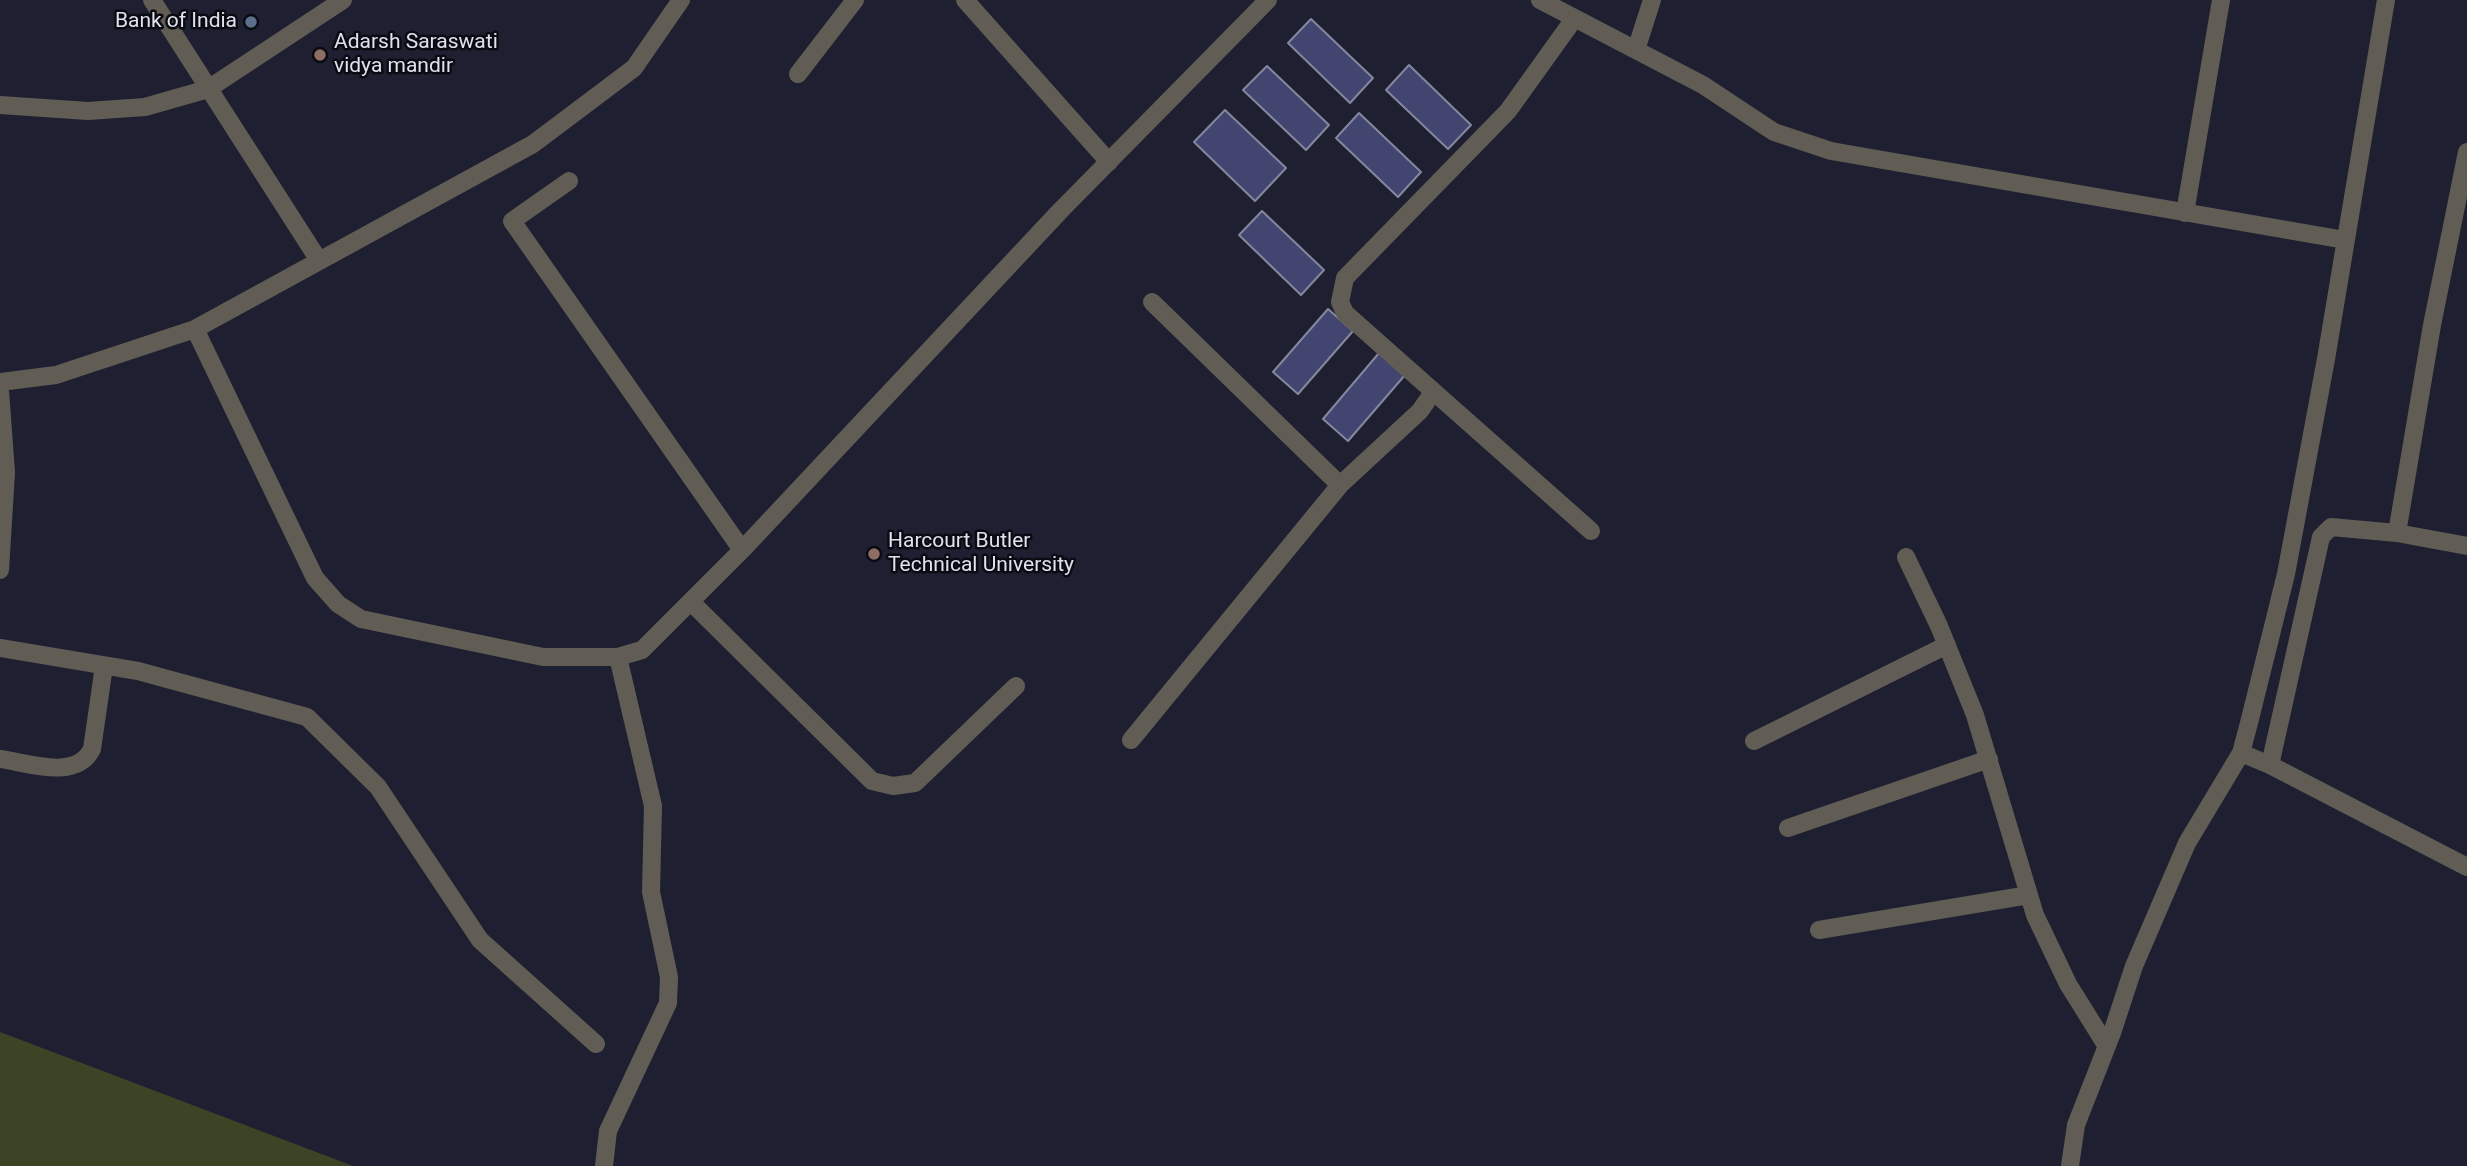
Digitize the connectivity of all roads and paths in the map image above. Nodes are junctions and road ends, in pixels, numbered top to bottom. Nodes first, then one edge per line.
1 (152, 0) edge
2 (343, 0) edge
3 (681, 0) edge
4 (855, 0) edge
5 (965, 0) edge
6 (1268, 0) edge
7 (1540, 0) edge
8 (1652, 0) edge
9 (2221, 0) edge
10 (2386, 0) edge
11 (1574, 19) junction
12 (1636, 50) junction
13 (799, 74) dead end
14 (208, 89) junction
15 (0, 105) edge
16 (2467, 152) edge
17 (1109, 162) junction
18 (569, 181) dead end
19 (2186, 213) junction
20 (2345, 240) junction
21 (318, 258) junction
22 (1152, 302) dead end
23 (195, 329) junction
24 (0, 382) edge
25 (0, 391) edge
26 (1433, 392) junction
27 (1340, 485) junction
28 (1591, 531) dead end
29 (2397, 533) junction
30 (2467, 546) edge
31 (742, 550) junction
32 (1906, 557) dead end
33 (0, 570) edge
34 (692, 603) junction
35 (1947, 645) junction
36 (0, 648) edge
37 (618, 657) junction
38 (104, 666) junction
39 (1016, 685) dead end
40 (1131, 740) dead end
41 (1754, 741) dead end
42 (2241, 753) junction
43 (0, 759) edge
44 (1989, 759) junction
45 (2270, 765) junction
46 (1788, 828) dead end
47 (2467, 867) edge
48 (2029, 895) junction
49 (1819, 930) dead end
50 (596, 1044) dead end
51 (2106, 1045) junction
52 (604, 1166) edge
53 (2070, 1166) edge

1 - 14 street
2 - 14 street
3 - 21 street
4 - 13 street
5 - 17 street
6 - 17 street
7 - 11 street
8 - 12 street
9 - 19 street
10 - 20 street
11 - 12 street
11 - 26 street
12 - 19 street
14 - 15 street
14 - 21 street
16 - 29 street
17 - 31 street
18 - 31 street
19 - 20 street
20 - 42 street
21 - 23 street
22 - 27 street
23 - 24 street
23 - 37 street
25 - 33 street
26 - 27 street
26 - 28 street
27 - 40 street
29 - 30 street
29 - 45 street
31 - 34 street
32 - 35 street
34 - 37 street
34 - 39 street
35 - 41 street
35 - 44 street
36 - 38 street
37 - 52 street
38 - 43 street
38 - 50 street
42 - 45 street
42 - 51 street
44 - 46 street
44 - 48 street
45 - 47 street
48 - 49 street
48 - 51 street
51 - 53 street

